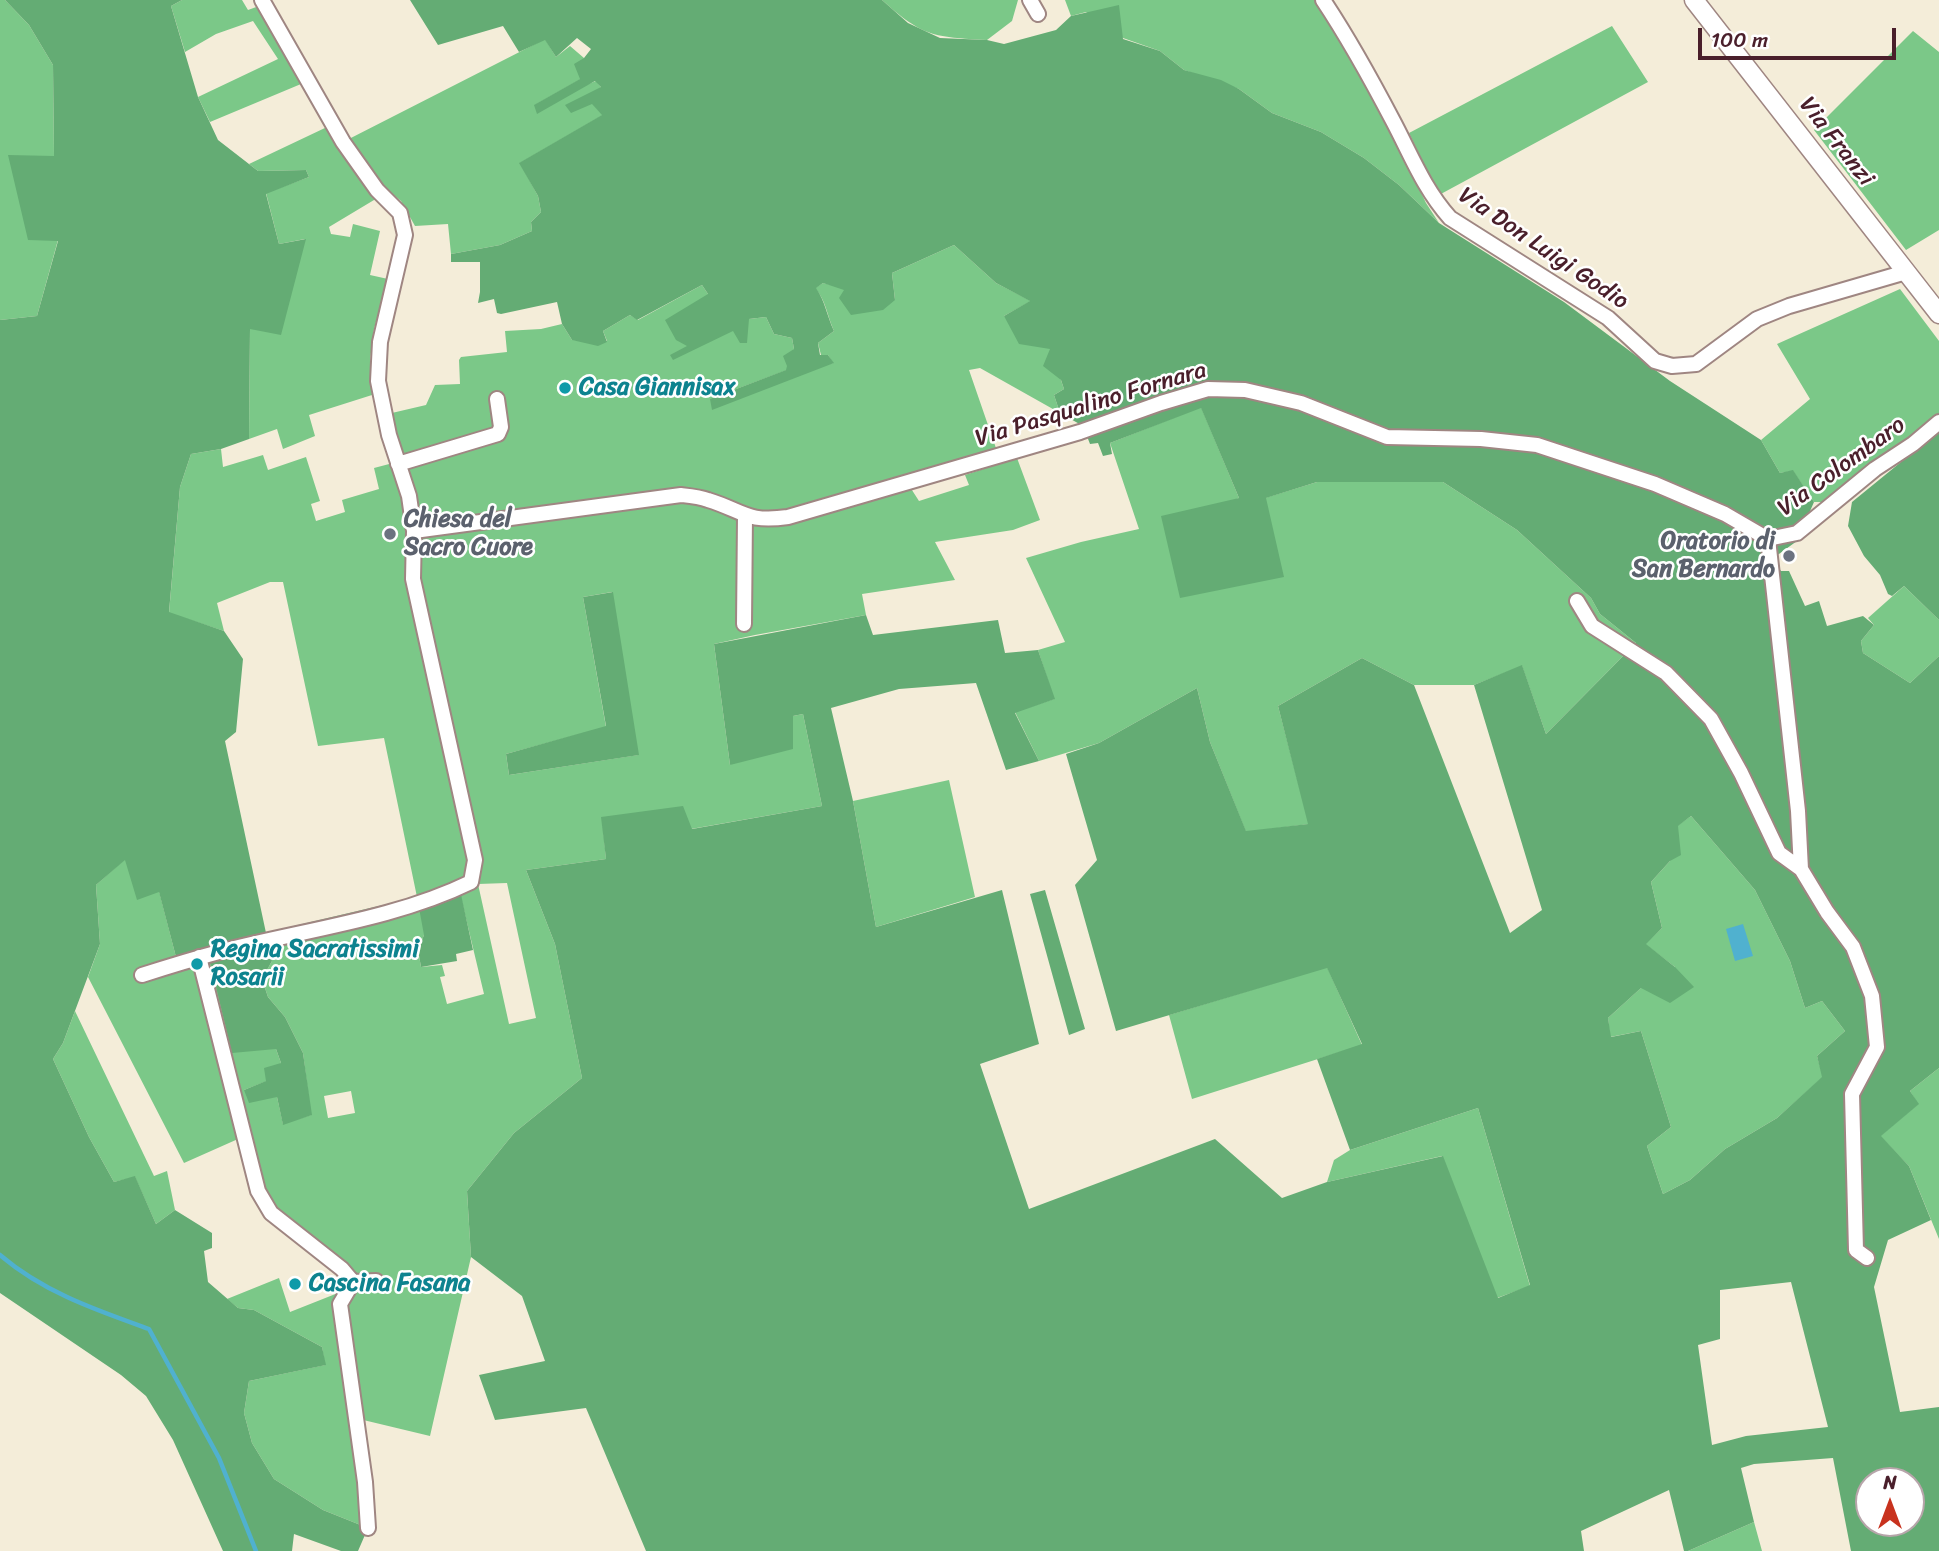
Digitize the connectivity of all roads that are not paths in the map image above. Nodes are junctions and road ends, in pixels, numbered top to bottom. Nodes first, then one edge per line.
1 (262, 0) edge
2 (1030, 0) edge
3 (1323, 0) edge
4 (1694, 0) edge
5 (1038, 14) dead end
6 (1906, 272) junction
7 (1939, 314) edge
8 (497, 399) dead end
9 (1939, 422) edge
10 (398, 464) junction
11 (745, 516) junction
12 (414, 531) junction
13 (1768, 540) junction
14 (1577, 601) dead end
15 (744, 624) dead end
16 (1801, 869) junction
17 (199, 957) junction
18 (142, 975) dead end
19 (1867, 1258) dead end
20 (376, 1281) dead end
21 (353, 1282) junction
22 (368, 1528) dead end

1 - 10 street
2 - 5 street
3 - 6 street, Via Don Luigi Godio
4 - 6 main road, Via Franzi
6 - 7 main road, Via Franzi
8 - 10 street
9 - 13 street, Via Colombaro
10 - 12 street
11 - 12 street, Via Pasqualino Fornara
11 - 13 street, Via Pasqualino Fornara
11 - 15 street
12 - 17 street
13 - 16 street
14 - 16 street
16 - 19 street
17 - 18 street
17 - 21 street
20 - 21 street
21 - 22 street

